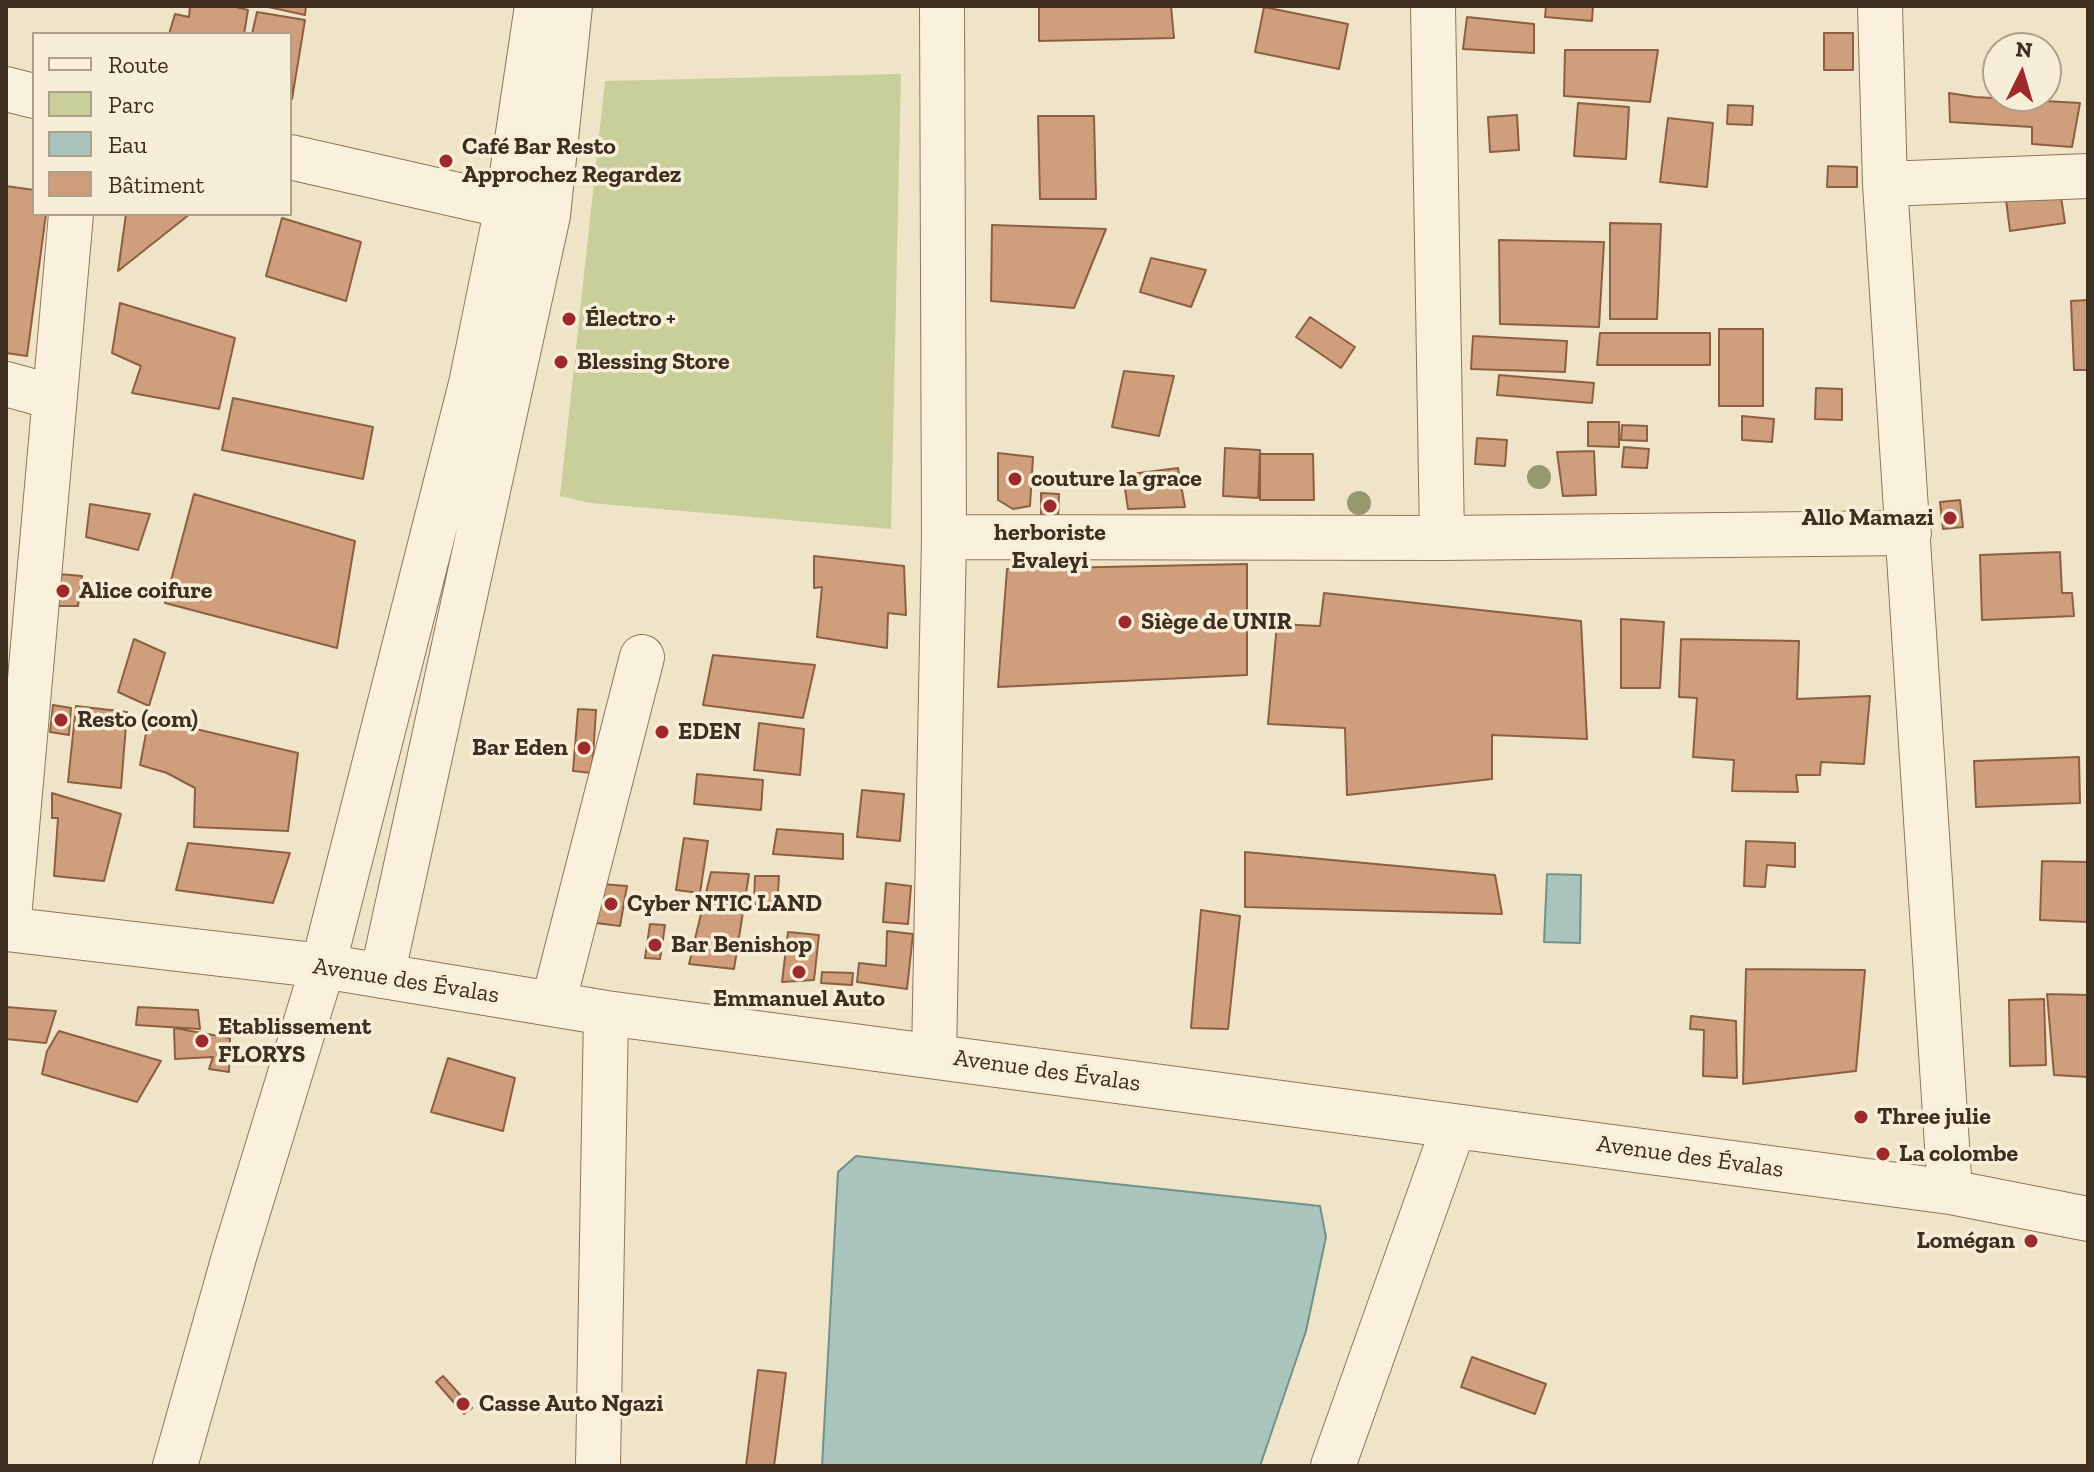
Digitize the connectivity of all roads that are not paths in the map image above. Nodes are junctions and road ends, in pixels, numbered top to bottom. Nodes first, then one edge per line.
1 (537, 6) edge
2 (570, 6) edge
3 (942, 6) edge
4 (1433, 6) edge
5 (1880, 6) edge
6 (6, 89) edge
7 (32, 96) edge
8 (292, 157) edge
9 (2088, 176) edge
10 (1885, 184) junction
11 (527, 211) junction
12 (71, 216) edge
13 (6, 384) edge
14 (53, 397) junction
15 (1909, 533) junction
16 (944, 537) junction
17 (1442, 538) junction
18 (642, 657) dead end
19 (7, 929) edge
20 (323, 966) junction
21 (382, 976) junction
22 (553, 1004) junction
23 (606, 1013) junction
24 (934, 1039) junction
25 (1454, 1126) junction
26 (1950, 1192) junction
27 (2088, 1219) edge
28 (175, 1466) edge
29 (598, 1466) edge
30 (1333, 1466) edge

1 - 11 street
2 - 11 street
3 - 16 street
4 - 17 street
5 - 10 street
6 - 7 street
8 - 11 street
9 - 10 street
10 - 15 street
11 - 20 street
11 - 21 street
12 - 14 street
13 - 14 street
14 - 19 street
15 - 17 street
15 - 26 street
16 - 17 street
16 - 24 street
18 - 22 street
19 - 20 street, Avenue des Évalas
20 - 21 street, Avenue des Évalas
20 - 28 street
21 - 22 street, Avenue des Évalas
22 - 23 street, Avenue des Évalas
23 - 24 street, Avenue des Évalas
23 - 29 street
24 - 25 street, Avenue des Évalas
25 - 26 street, Avenue des Évalas
25 - 30 street
26 - 27 street, Avenue des Évalas

